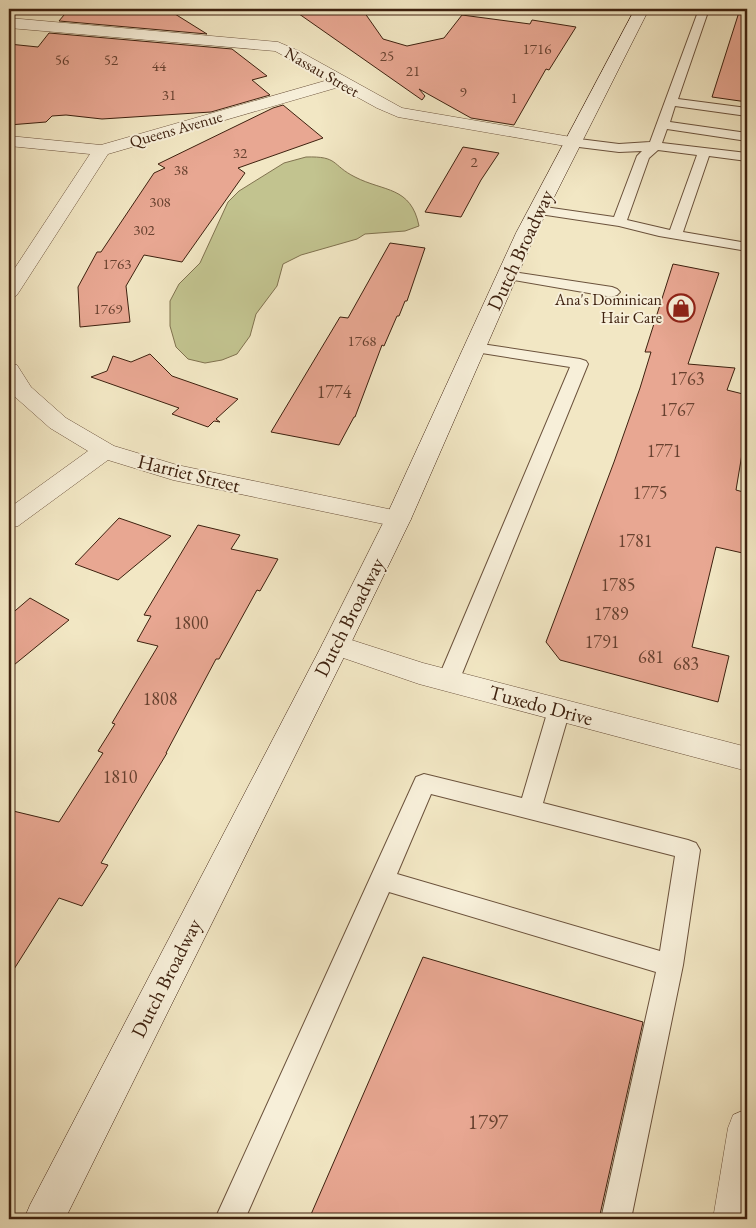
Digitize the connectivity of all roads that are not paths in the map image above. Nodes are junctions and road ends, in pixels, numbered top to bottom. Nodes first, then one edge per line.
1 (642, 9) edge
2 (704, 9) edge
3 (9, 23) edge
4 (340, 82) junction
5 (671, 102) junction
6 (747, 112) edge
7 (663, 125) junction
8 (747, 137) edge
9 (9, 141) edge
10 (572, 142) junction
11 (655, 146) junction
12 (102, 150) junction
13 (704, 152) junction
14 (747, 157) edge
15 (538, 210) junction
16 (619, 222) junction
17 (675, 235) junction
18 (747, 244) edge
19 (508, 275) junction
20 (9, 292) edge
21 (612, 292) dead end
22 (475, 348) junction
23 (9, 370) edge
24 (105, 451) junction
25 (398, 519) junction
26 (9, 520) edge
27 (336, 646) junction
28 (448, 681) junction
29 (560, 710) junction
30 (747, 759) edge
31 (530, 809) junction
32 (382, 880) junction
33 (670, 966) junction
34 (747, 1128) edge
35 (44, 1219) edge
36 (230, 1219) edge
37 (616, 1219) edge
38 (733, 1219) edge

1 - 10 street, Dutch Broadway
2 - 5 lane
3 - 4 street, Nassau Street
4 - 10 street, Nassau Street
4 - 12 street, Queens Avenue
5 - 6 lane
5 - 7 lane
7 - 8 lane
7 - 11 lane
9 - 12 street, Queens Avenue
10 - 11 lane
10 - 15 street, Dutch Broadway
11 - 13 lane
11 - 16 lane
12 - 20 street
13 - 14 lane
13 - 17 lane
15 - 16 lane
15 - 19 street, Dutch Broadway
16 - 17 lane
17 - 18 lane
19 - 21 lane
19 - 22 street, Dutch Broadway
22 - 25 street, Dutch Broadway
22 - 28 lane
23 - 24 street, Harriet Street
24 - 25 street, Harriet Street
24 - 26 street
25 - 27 street, Dutch Broadway
27 - 28 street, Tuxedo Drive
27 - 35 street, Dutch Broadway
28 - 29 street, Tuxedo Drive
29 - 30 street, Tuxedo Drive
29 - 31 lane
31 - 32 lane
31 - 33 lane
32 - 33 lane
32 - 36 lane
33 - 37 lane
34 - 38 street

